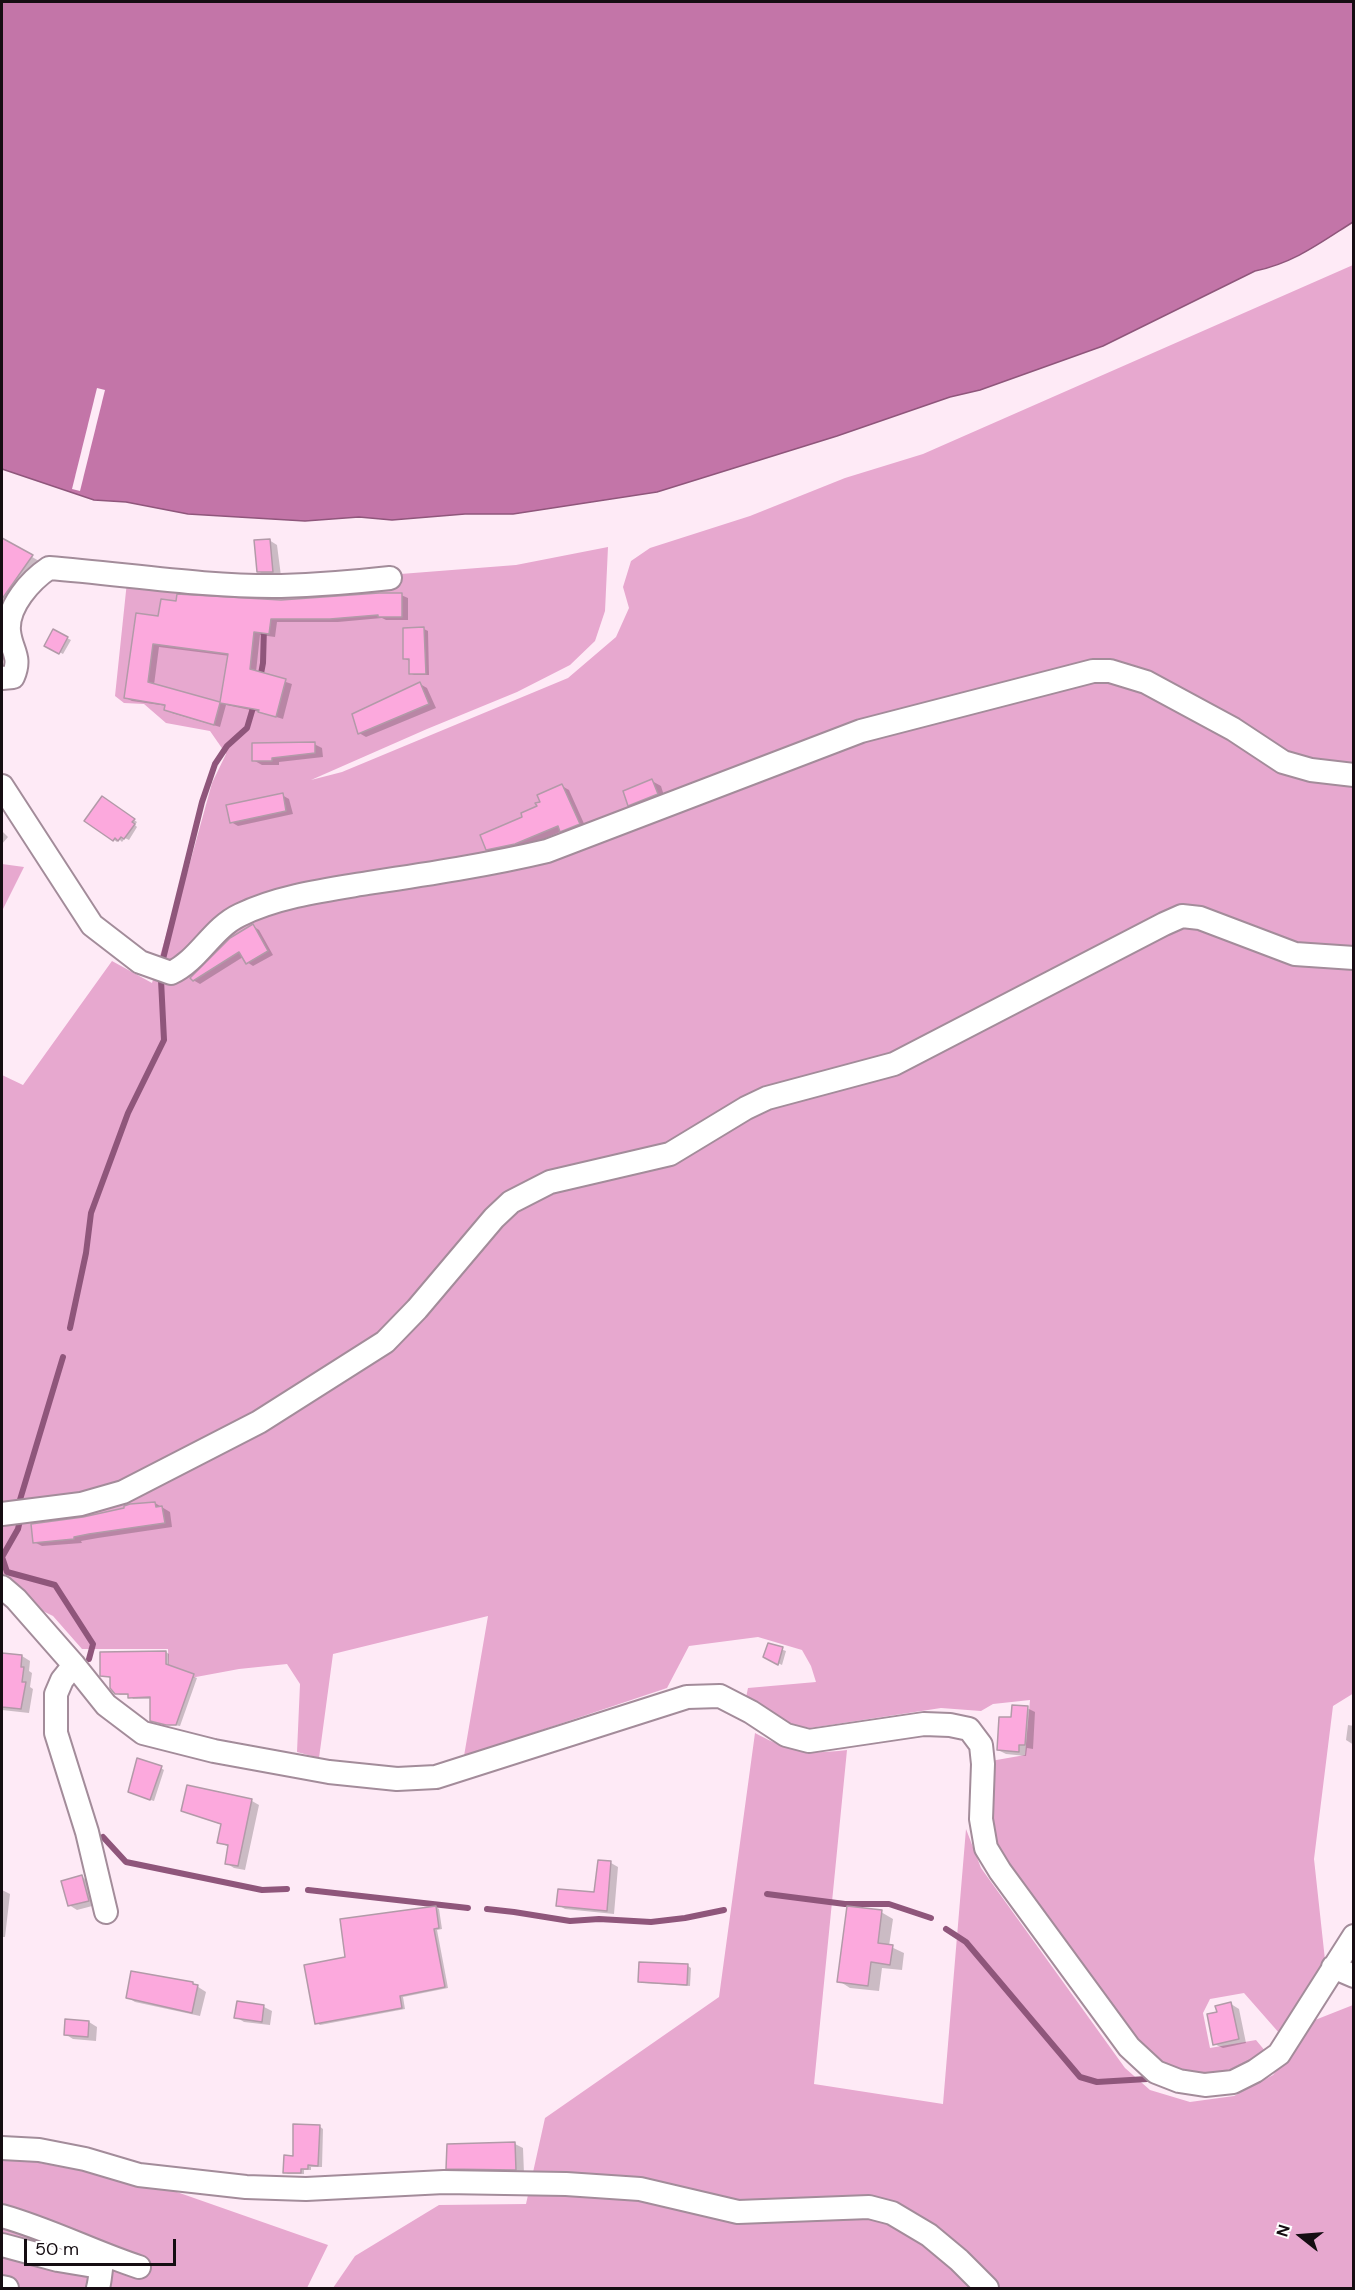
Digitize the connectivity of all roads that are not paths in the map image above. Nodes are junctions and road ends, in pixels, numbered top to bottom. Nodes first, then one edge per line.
1 (390, 578) dead end
2 (2, 678) edge
3 (1353, 775) edge
4 (2, 786) edge
5 (1353, 958) edge
6 (2, 1514) edge
7 (2, 1587) edge
8 (74, 1665) junction
9 (106, 1912) dead end
10 (1353, 1936) edge
11 (1343, 1971) edge
12 (2, 2148) edge
13 (2, 2216) edge
14 (2, 2245) edge
15 (139, 2266) dead end
16 (101, 2270) edge
17 (2, 2287) edge
18 (7, 2289) edge
19 (987, 2289) edge

1 - 2 street
3 - 4 street
5 - 6 street
7 - 8 street
8 - 9 street
8 - 11 street
10 - 11 street
12 - 19 street
13 - 16 street
14 - 16 street
15 - 16 street
17 - 18 street

